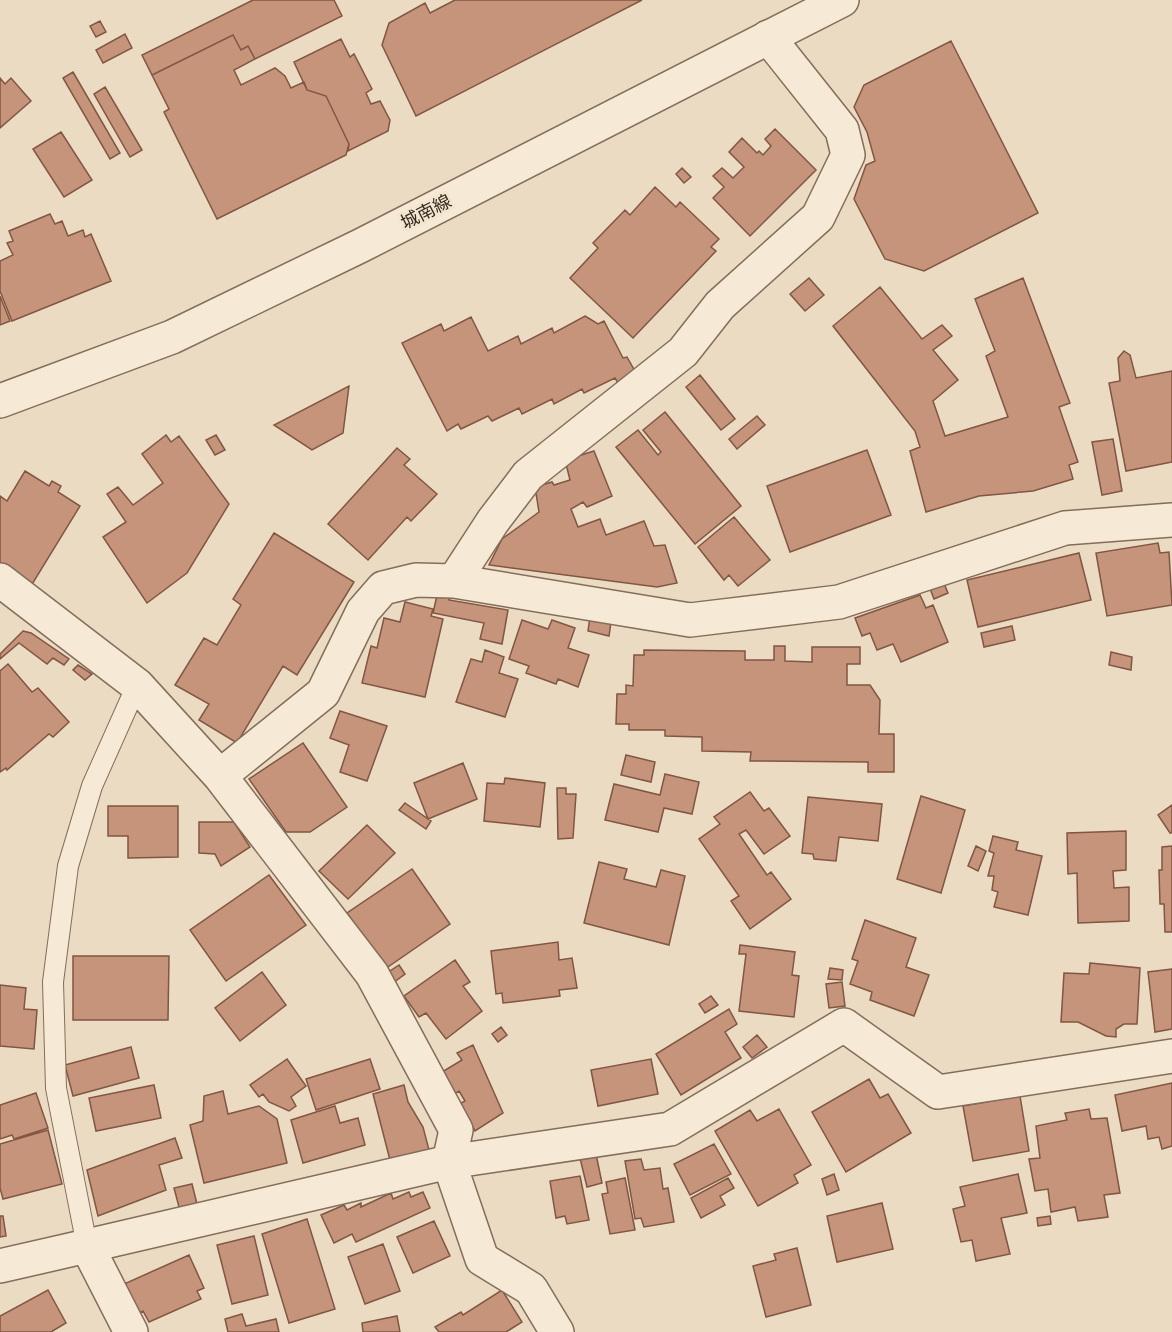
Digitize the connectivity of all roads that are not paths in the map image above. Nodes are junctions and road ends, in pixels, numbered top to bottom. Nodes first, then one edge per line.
1 (842, 0) edge
2 (768, 37) junction
3 (0, 401) edge
4 (1172, 520) edge
5 (0, 580) edge
6 (454, 581) junction
7 (137, 685) junction
8 (220, 776) junction
9 (1172, 1056) edge
10 (449, 1162) junction
11 (87, 1246) junction
12 (0, 1266) edge
13 (131, 1332) edge
14 (557, 1332) edge

1 - 2 street, 城南線
2 - 3 street, 城南線
2 - 6 street
4 - 6 street
5 - 7 street
6 - 8 street
7 - 8 street
7 - 11 lane
8 - 10 street
9 - 10 street
10 - 11 street
10 - 14 street
11 - 12 street
11 - 13 street

